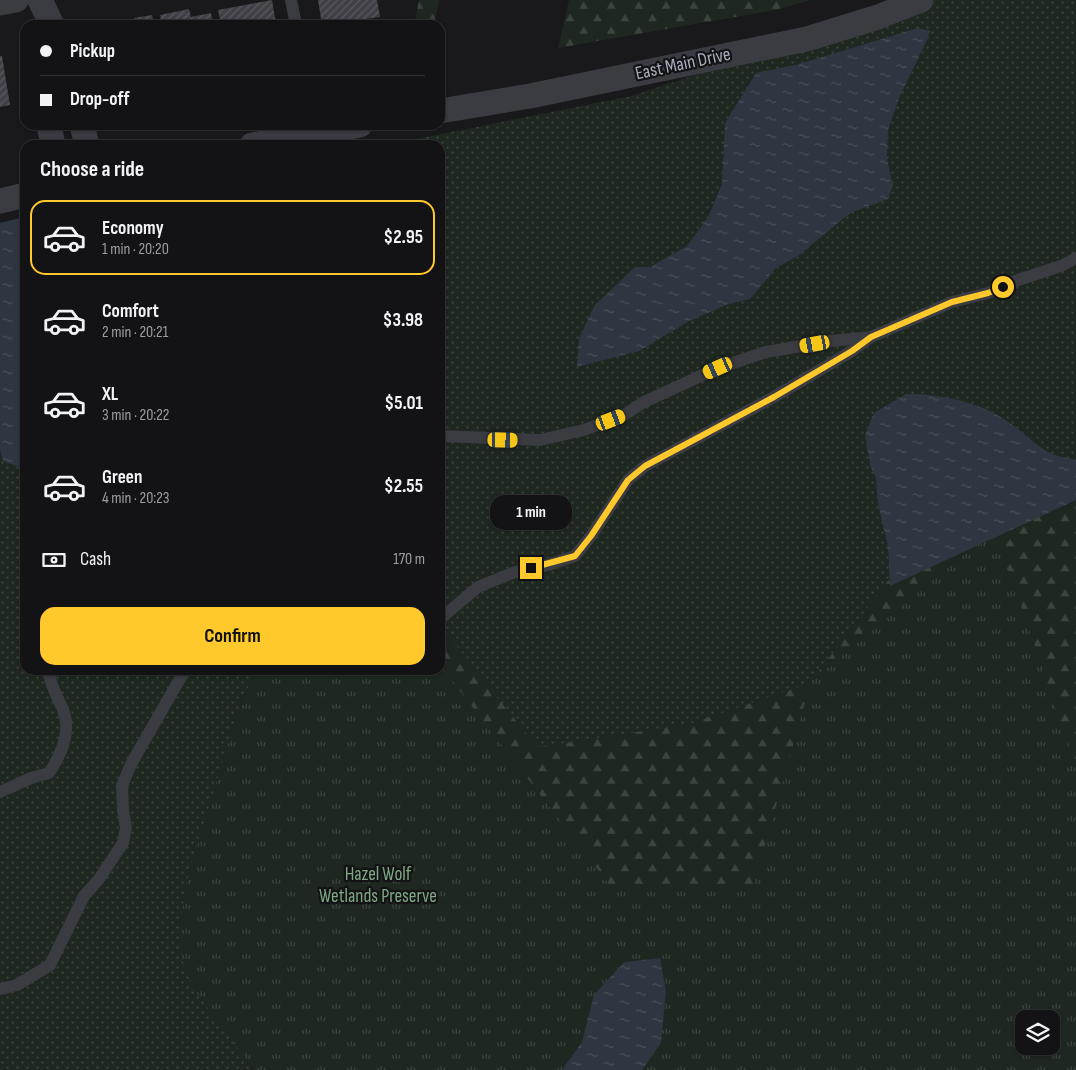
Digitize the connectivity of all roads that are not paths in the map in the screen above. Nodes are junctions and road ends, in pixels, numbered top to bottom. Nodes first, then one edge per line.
1 (16, 0) edge
2 (39, 0) edge
3 (291, 0) edge
4 (921, 0) edge
5 (0, 3) edge
6 (37, 20) edge
7 (49, 20) edge
8 (295, 20) edge
9 (445, 110) edge
10 (333, 130) edge
11 (279, 140) edge
12 (20, 196) edge
13 (0, 201) edge
14 (1076, 258) edge
15 (871, 337) junction
16 (445, 436) edge
17 (445, 615) edge
18 (49, 675) edge
19 (181, 675) edge
20 (0, 792) edge
21 (0, 989) edge

1 - 5 street
2 - 6 street
2 - 7 street
3 - 8 lane
4 - 9 street, East Main Drive
10 - 11 street
12 - 13 street
14 - 15 lane
15 - 16 lane
15 - 17 lane
18 - 20 lane
19 - 21 lane

